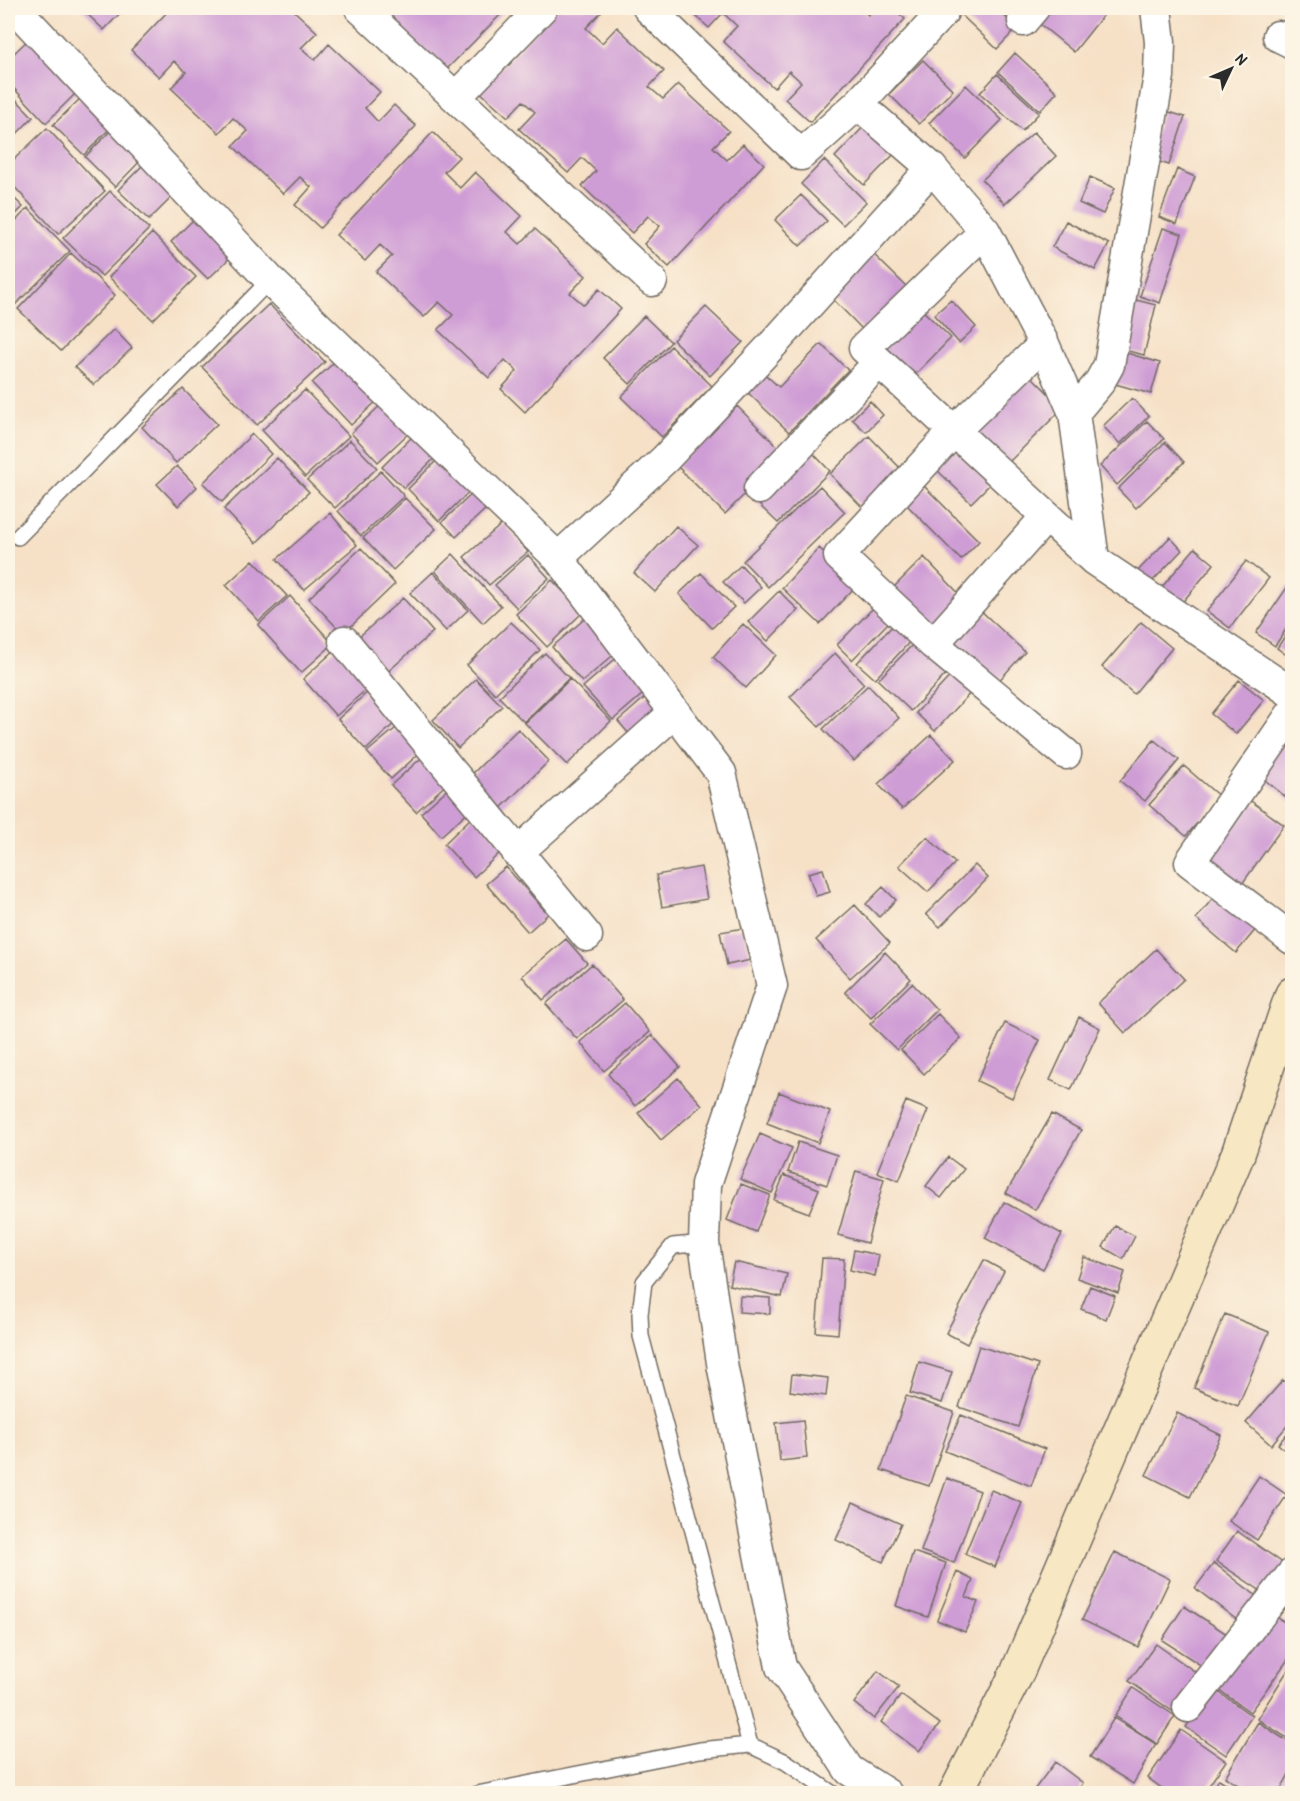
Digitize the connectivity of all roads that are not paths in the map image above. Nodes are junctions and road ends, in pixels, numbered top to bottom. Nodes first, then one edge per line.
1 (15, 8) edge
2 (360, 8) edge
3 (542, 8) edge
4 (648, 8) edge
5 (938, 8) edge
6 (1155, 8) edge
7 (456, 97) junction
8 (858, 104) junction
9 (932, 168) junction
10 (985, 231) junction
11 (270, 280) junction
12 (652, 280) dead end
13 (1044, 344) junction
14 (879, 362) junction
15 (1074, 413) junction
16 (954, 431) junction
17 (759, 489) dead end
18 (1046, 517) junction
19 (18, 537) dead end
20 (558, 558) junction
21 (1094, 560) junction
22 (344, 641) dead end
23 (933, 644) junction
24 (1293, 693) edge
25 (675, 712) junction
26 (1293, 714) edge
27 (1066, 754) dead end
28 (517, 853) junction
29 (587, 936) dead end
30 (1293, 939) edge
31 (1293, 994) edge
32 (704, 1243) junction
33 (1293, 1574) edge
34 (1188, 1707) dead end
35 (750, 1745) junction
36 (477, 1794) edge
37 (833, 1794) edge
38 (887, 1794) edge
39 (955, 1794) edge

1 - 11 street
2 - 7 street
3 - 7 street
4 - 8 street
5 - 8 street
6 - 15 street
7 - 12 street
8 - 9 street
9 - 10 street
9 - 20 street
10 - 13 street
10 - 14 street
11 - 19 lane
11 - 20 street
13 - 15 street
13 - 16 street
14 - 16 street
14 - 17 street
15 - 21 street
16 - 18 street
16 - 23 street
18 - 21 street
18 - 23 street
20 - 25 street
21 - 24 street
22 - 28 street
23 - 27 street
25 - 28 street
25 - 32 street
26 - 30 street
28 - 29 street
31 - 39 street
32 - 35 lane
32 - 38 street
33 - 34 street
35 - 36 lane
35 - 37 lane

